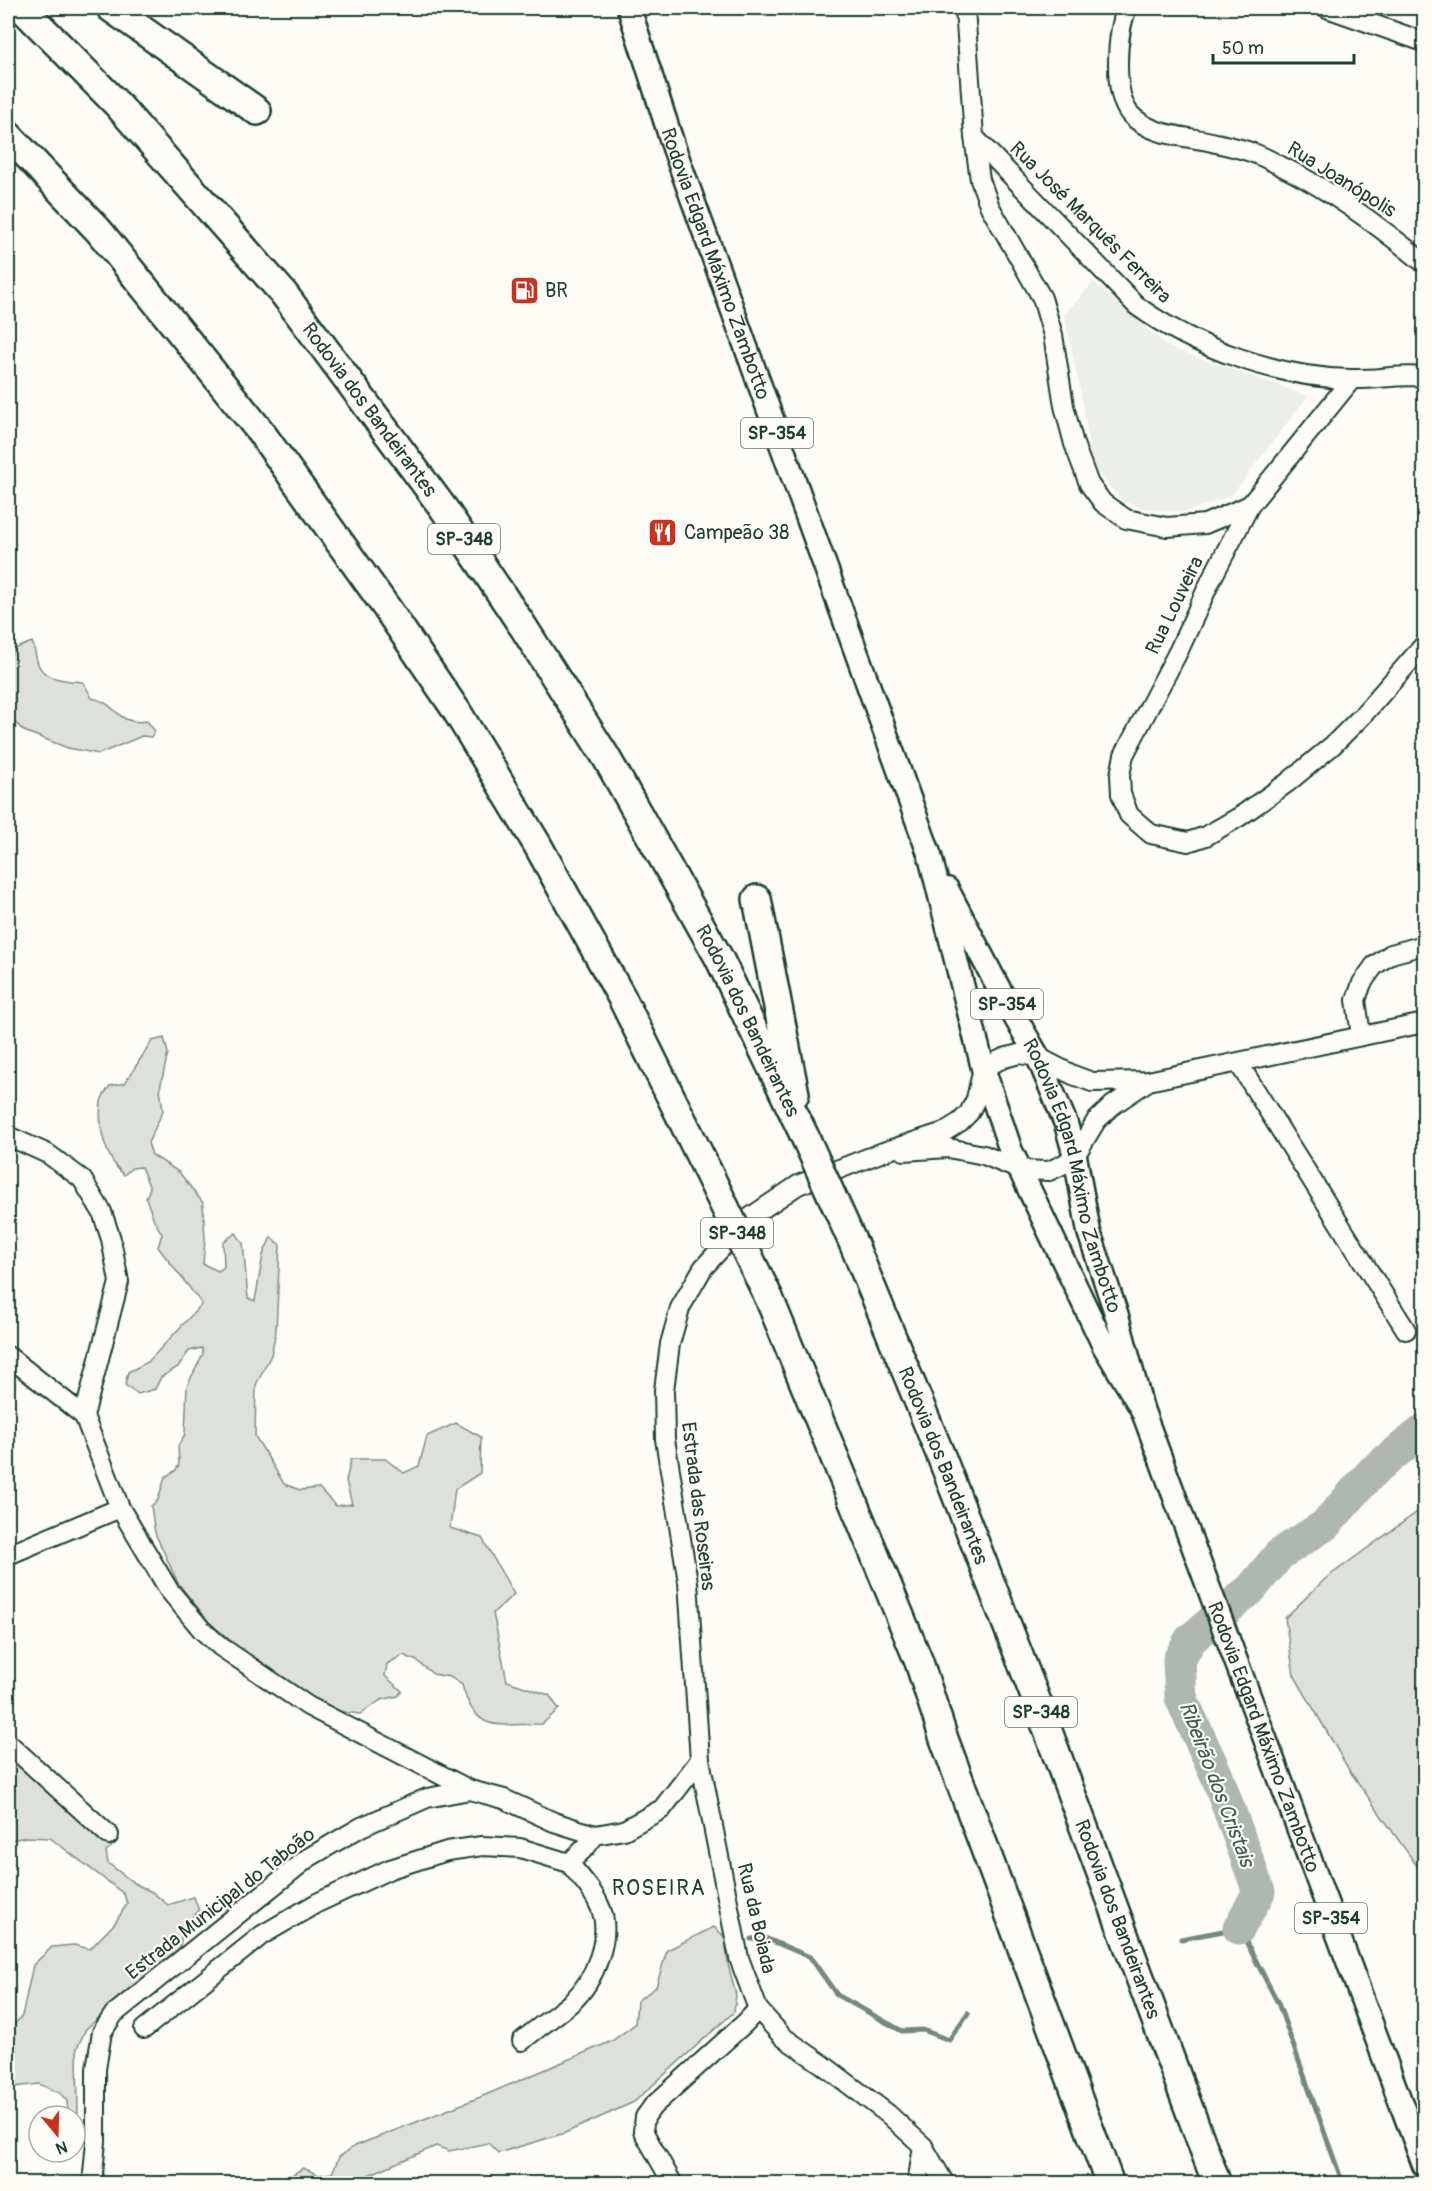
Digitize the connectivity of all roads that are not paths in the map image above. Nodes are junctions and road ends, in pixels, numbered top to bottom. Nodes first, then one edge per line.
1 (22, 8) edge
2 (111, 8) edge
3 (629, 8) edge
4 (965, 8) edge
5 (1127, 8) edge
6 (1328, 8) edge
7 (1425, 42) edge
8 (256, 111) dead end
9 (8, 135) edge
10 (974, 137) junction
11 (1425, 263) edge
12 (1425, 377) edge
13 (1352, 379) junction
14 (1250, 505) junction
15 (1425, 645) edge
16 (930, 856) junction
17 (757, 900) dead end
18 (1425, 945) edge
19 (1425, 1023) edge
20 (1361, 1035) junction
21 (1038, 1057) junction
22 (1239, 1064) junction
23 (982, 1068) junction
24 (1148, 1081) junction
25 (804, 1134) junction
26 (8, 1136) edge
27 (883, 1152) junction
28 (1075, 1156) junction
29 (1020, 1170) junction
30 (1406, 1330) dead end
31 (8, 1356) edge
32 (1142, 1409) junction
33 (84, 1416) junction
34 (120, 1508) junction
35 (8, 1555) edge
36 (8, 1743) edge
37 (700, 1760) junction
38 (470, 1790) junction
39 (595, 1834) junction
40 (108, 1835) dead end
41 (569, 1863) junction
42 (758, 2009) junction
43 (144, 2029) dead end
44 (522, 2041) dead end
45 (923, 2146) junction
46 (1425, 2165) edge
47 (93, 2184) edge
48 (673, 2184) edge
49 (917, 2184) edge
50 (945, 2184) edge
51 (1110, 2184) edge
52 (1217, 2184) edge

1 - 25 highway, Rodovia dos Bandeirantes / SP-348
2 - 8 highway
3 - 16 main road, Rodovia Edgard Máximo Zambotto / SP-354
4 - 10 street
5 - 11 street, Rua Joanópolis
6 - 7 street
9 - 51 highway, SP-348, bridge
10 - 13 street, Rua José Marquês Ferreira
10 - 14 street
12 - 13 street, Rua José Marquês Ferreira
13 - 14 street, Rua Louveira
14 - 15 street, Rua Louveira
16 - 21 main road, Rodovia Edgard Máximo Zambotto / SP-354
16 - 23 main road, Rodovia Edgard Máximo Zambotto / SP-354
17 - 25 highway
18 - 20 street
19 - 20 street
20 - 22 street
21 - 23 street
21 - 24 street
21 - 28 main road, Rodovia Edgard Máximo Zambotto / SP-354
22 - 24 street
22 - 30 street
23 - 27 street, Estrada das Roseiras
23 - 29 main road, Rodovia Edgard Máximo Zambotto / SP-354
24 - 28 street
25 - 52 highway, Rodovia dos Bandeirantes / SP-348, bridge
26 - 33 street
27 - 29 street, Estrada das Roseiras
27 - 37 street, Estrada das Roseiras
28 - 29 street
28 - 32 main road, Rodovia Edgard Máximo Zambotto / SP-354
29 - 32 main road, Rodovia Edgard Máximo Zambotto / SP-354
31 - 33 street
32 - 46 main road, Rodovia Edgard Máximo Zambotto / SP-354
33 - 34 street
34 - 35 street
34 - 38 street
36 - 40 street
37 - 39 street, Estrada Municipal do Taboão
37 - 42 street, Rua da Boiada
38 - 39 street, Estrada Municipal do Taboão
38 - 47 street, Estrada Municipal do Taboão
39 - 41 street
41 - 43 street
41 - 44 street
42 - 45 street, Rua da Boiada
42 - 48 street
45 - 49 street
45 - 50 street, Rua da Boiada

